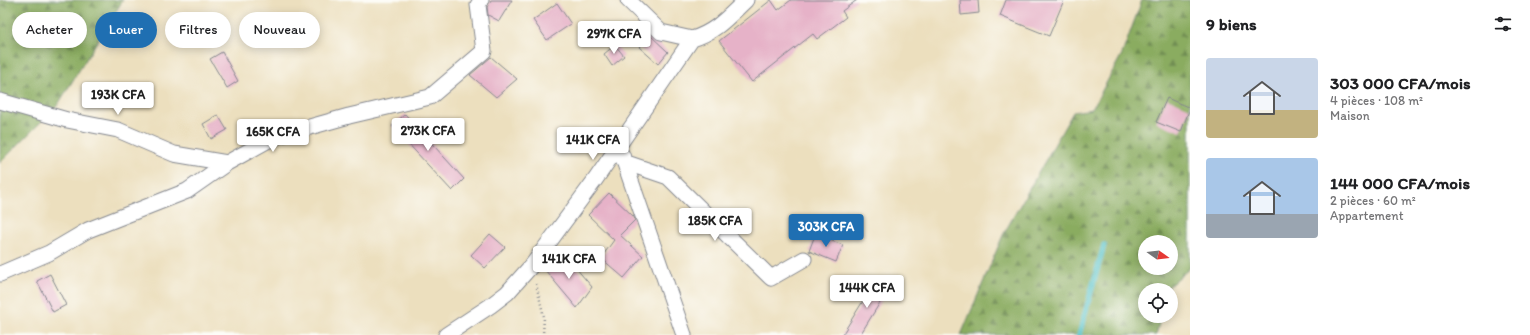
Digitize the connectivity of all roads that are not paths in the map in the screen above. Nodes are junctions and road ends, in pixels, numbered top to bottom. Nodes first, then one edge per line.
1 (482, 0) edge
2 (628, 0) edge
3 (746, 0) edge
4 (692, 39) junction
5 (0, 101) edge
6 (619, 147) junction
7 (624, 162) junction
8 (227, 163) junction
9 (804, 258) dead end
10 (0, 274) edge
11 (446, 335) edge
12 (684, 335) edge

1 - 8 street
2 - 4 street
3 - 4 street
4 - 6 street
5 - 8 street
6 - 7 street
6 - 11 street
7 - 9 street
7 - 12 street
8 - 10 street

